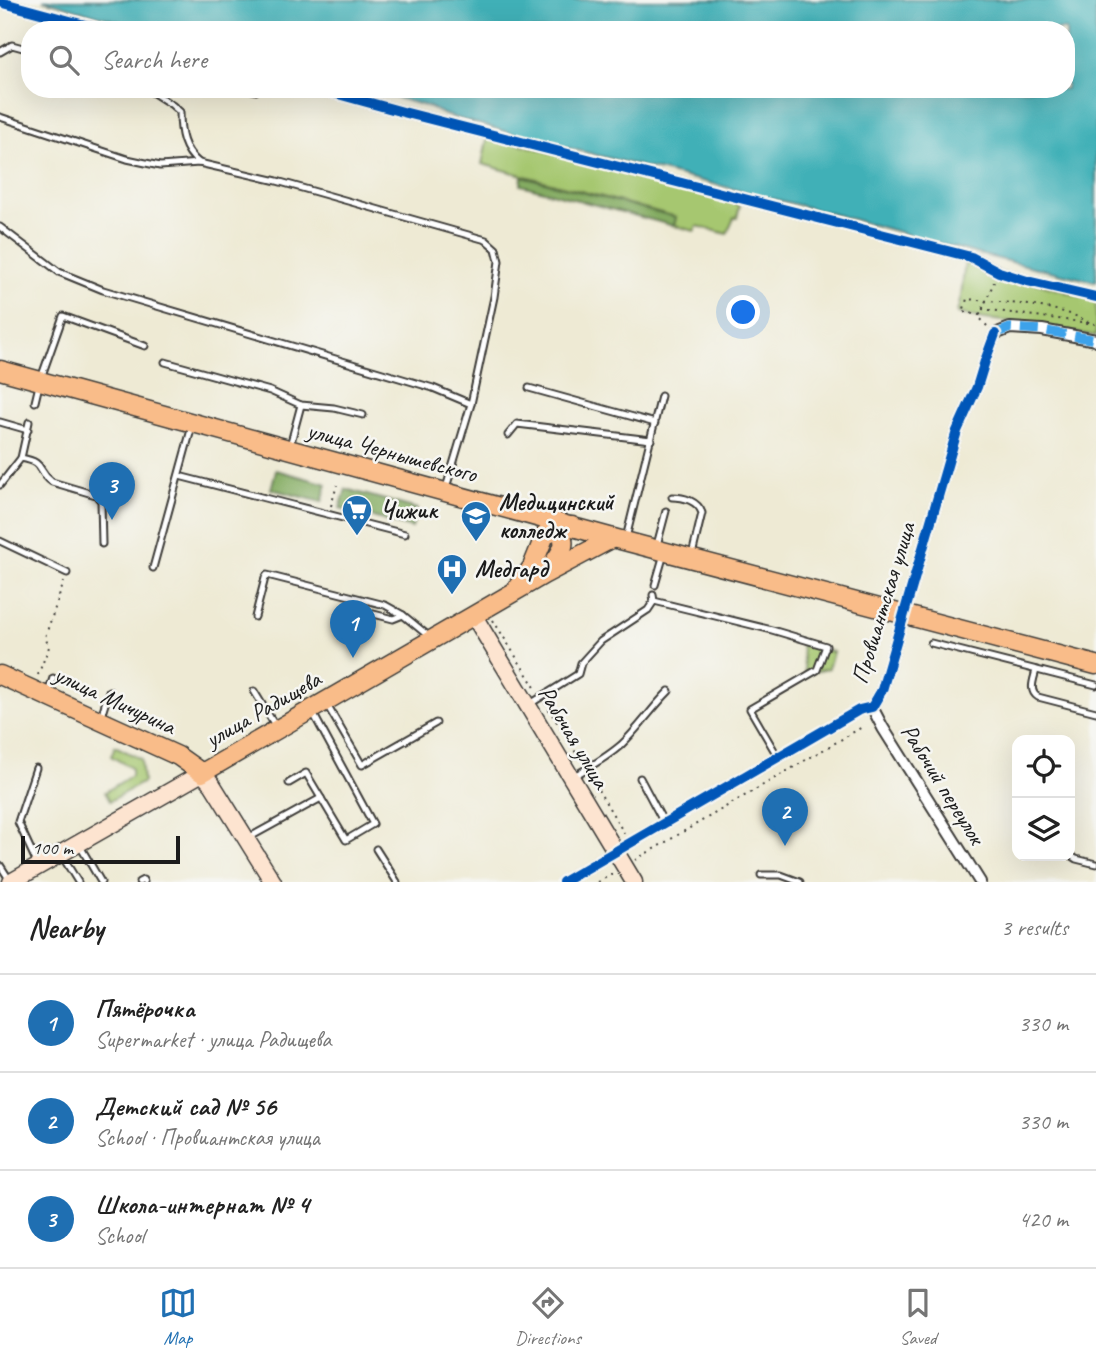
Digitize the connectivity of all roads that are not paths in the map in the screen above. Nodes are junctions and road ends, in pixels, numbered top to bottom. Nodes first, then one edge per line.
1 (0, 2) edge
2 (70, 21) edge
3 (21, 48) edge
4 (0, 52) edge
5 (161, 98) edge
6 (352, 98) edge
7 (0, 117) edge
8 (199, 163) junction
9 (0, 228) edge
10 (1096, 297) edge
11 (1096, 340) edge
12 (145, 346) dead end
13 (165, 362) dead end
14 (0, 370) edge
15 (40, 381) junction
16 (529, 388) dead end
17 (661, 396) dead end
18 (35, 402) dead end
19 (471, 404) junction
20 (301, 405) junction
21 (363, 415) dead end
22 (0, 422) edge
23 (29, 422) dead end
24 (193, 423) junction
25 (655, 423) junction
26 (28, 430) junction
27 (508, 435) dead end
28 (651, 440) junction
29 (290, 450) junction
30 (21, 458) junction
31 (179, 475) junction
32 (0, 485) edge
33 (446, 492) junction
34 (672, 497) dead end
35 (666, 511) dead end
36 (562, 525) junction
37 (405, 534) dead end
38 (619, 539) junction
39 (0, 541) edge
40 (102, 544) dead end
41 (660, 550) junction
42 (692, 558) junction
43 (153, 568) dead end
44 (67, 573) road end
45 (544, 574) junction
46 (655, 585) dead end
47 (510, 595) junction
48 (481, 612) junction
49 (903, 614) junction
50 (403, 615) junction
51 (255, 617) dead end
52 (350, 617) dead end
53 (433, 640) junction
54 (931, 643) dead end
55 (1096, 665) edge
56 (1036, 670) junction
57 (0, 674) edge
58 (53, 678) dead end
59 (1096, 685) edge
60 (109, 691) dead end
61 (254, 691) dead end
62 (669, 691) dead end
63 (40, 692) junction
64 (535, 701) junction
65 (318, 706) junction
66 (872, 707) junction
67 (1096, 712) edge
68 (100, 720) junction
69 (436, 723) dead end
70 (277, 730) junction
71 (778, 757) junction
72 (36, 768) dead end
73 (202, 773) junction
74 (571, 778) junction
75 (640, 778) dead end
76 (289, 783) dead end
77 (321, 798) junction
78 (664, 823) junction
79 (247, 839) junction
80 (78, 844) junction
81 (376, 849) dead end
82 (616, 852) junction
83 (61, 853) junction
84 (1075, 858) edge
85 (1096, 864) edge
86 (0, 865) edge
87 (38, 866) junction
88 (761, 874) dead end
89 (11, 882) edge
90 (78, 882) edge
91 (101, 882) edge
92 (273, 882) edge
93 (397, 882) edge
94 (563, 882) edge
95 (634, 882) edge
96 (800, 882) edge
97 (981, 882) edge

1 - 2 street
3 - 4 lane
5 - 8 lane
6 - 10 street
7 - 8 lane
8 - 19 lane
9 - 19 lane
11 - 49 street, Провиантская улица
12 - 15 lane
13 - 20 lane
14 - 15 main road, улица Чернышевского
15 - 18 lane
15 - 24 main road, улица Чернышевского
16 - 25 lane
17 - 25 lane
19 - 33 lane
20 - 21 lane
20 - 29 lane
22 - 26 lane
23 - 26 lane
24 - 29 main road, улица Чернышевского
24 - 31 lane
25 - 28 lane
26 - 30 lane
27 - 28 lane
28 - 38 lane
29 - 33 main road, улица Чернышевского
30 - 32 lane
30 - 40 lane
31 - 37 lane
31 - 43 lane
33 - 36 main road, улица Чернышевского
34 - 42 lane
35 - 41 lane
36 - 38 main road, улица Чернышевского
36 - 45 main road
36 - 47 main road
38 - 41 main road, улица Чернышевского
38 - 45 main road, улица Радищева
39 - 44 lane
41 - 42 main road, улица Чернышевского
41 - 46 lane
42 - 49 main road, улица Чернышевского
45 - 47 main road, улица Радищева
47 - 48 main road, улица Радищева
48 - 53 main road, улица Радищева
48 - 64 street, Рабочая улица
49 - 55 main road, улица Чернышевского
49 - 66 street, Провиантская улица
50 - 51 lane
50 - 52 lane
50 - 53 lane
53 - 65 main road, улица Радищева
54 - 56 lane
56 - 59 lane
56 - 67 lane
57 - 63 main road, улица Мичурина
58 - 63 lane
60 - 68 lane
61 - 70 lane
62 - 74 lane
63 - 68 main road, улица Мичурина
64 - 71 lane
64 - 74 street, Рабочая улица
65 - 69 lane
65 - 70 main road, улица Радищева
65 - 77 lane
66 - 71 street, Провиантская улица
66 - 97 street, Рабочий переулок
68 - 73 main road, улица Мичурина
70 - 73 main road, улица Радищева
71 - 78 street, Провиантская улица
72 - 87 lane
73 - 79 street, улица Мичурина
73 - 80 street, улица Радищева
74 - 82 street, Рабочая улица
75 - 78 lane
76 - 77 lane
77 - 79 lane
78 - 82 street, Провиантская улица
79 - 92 street, улица Мичурина
80 - 83 street, улица Радищева
80 - 91 lane
81 - 93 lane
82 - 94 street, Провиантская улица
82 - 95 street, Рабочая улица
83 - 87 street, улица Радищева
83 - 90 lane
84 - 85 lane
86 - 89 lane
87 - 89 street, улица Радищева
88 - 96 lane

